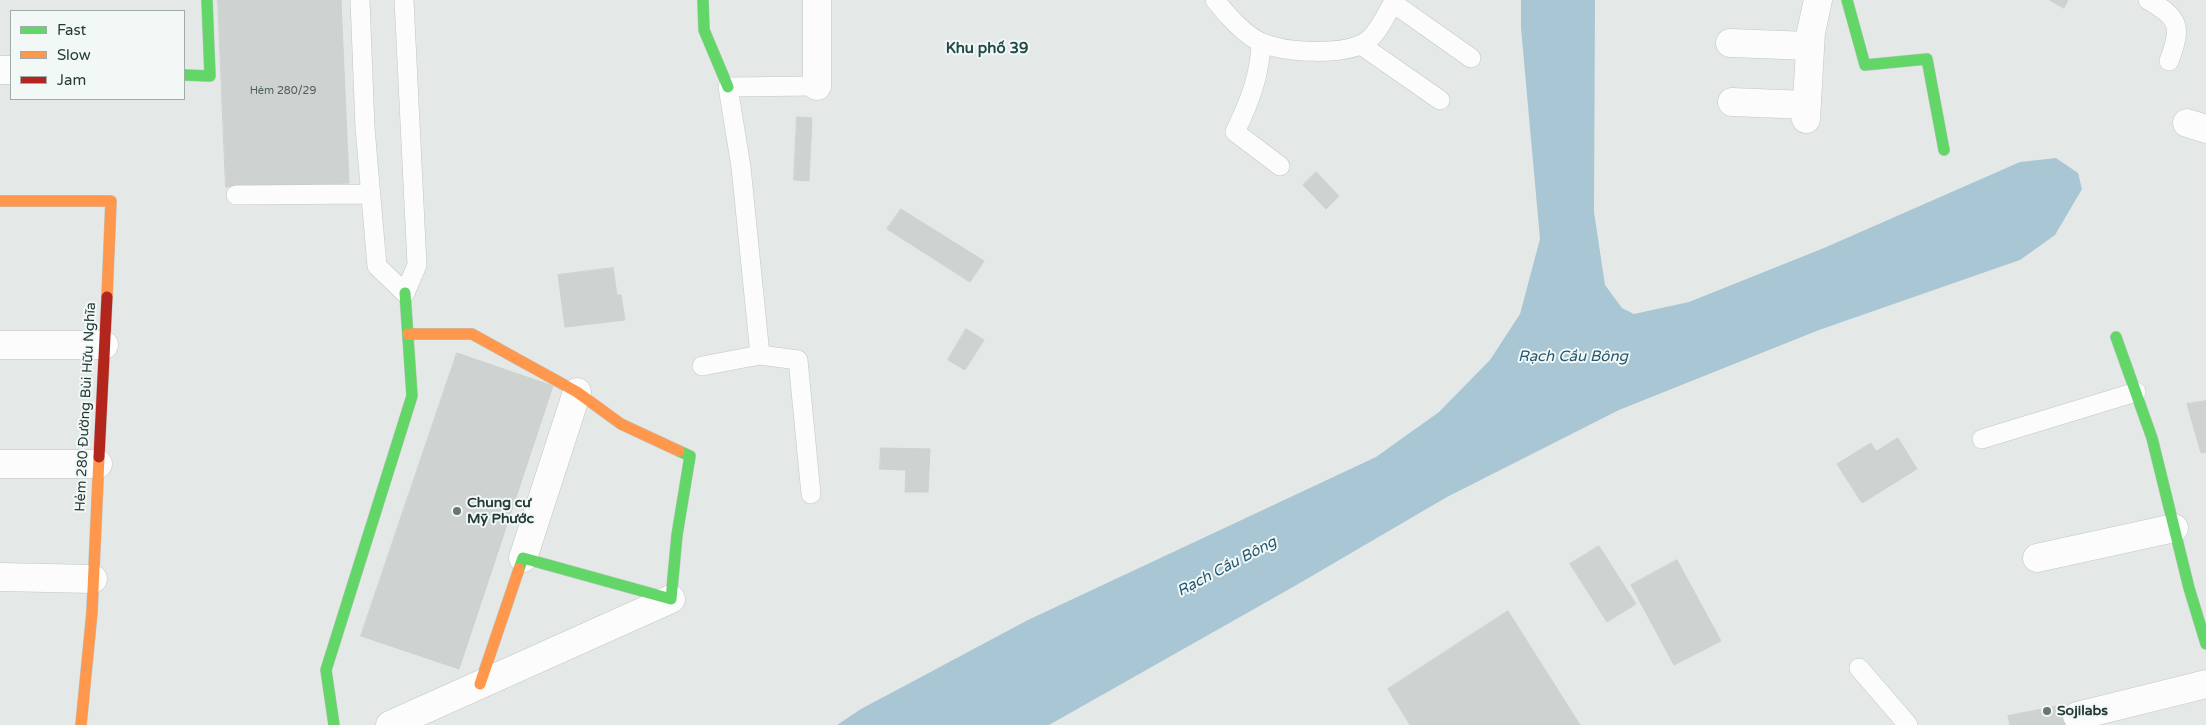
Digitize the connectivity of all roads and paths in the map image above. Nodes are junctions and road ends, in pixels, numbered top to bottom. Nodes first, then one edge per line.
1 (207, 0) edge
2 (360, 0) edge
3 (404, 0) edge
4 (703, 0) edge
5 (817, 0) edge
6 (1215, 0) edge
7 (1818, 0) edge
8 (1847, 0) edge
9 (2155, 4) edge
10 (1730, 42) dead end
11 (1261, 43) junction
12 (1360, 45) junction
13 (1810, 46) junction
14 (1471, 58) dead end
15 (2170, 61) dead end
16 (185, 75) edge
17 (817, 86) joint
18 (728, 87) junction
19 (1440, 100) dead end
20 (1732, 102) dead end
21 (1944, 150) dead end
22 (1280, 166) dead end
23 (370, 194) junction
24 (236, 195) dead end
25 (0, 201) edge
26 (405, 293) junction
27 (408, 334) junction
28 (2116, 337) dead end
29 (0, 345) edge
30 (104, 345) junction
31 (760, 355) junction
32 (702, 366) dead end
33 (577, 392) junction
34 (2136, 392) junction
35 (1982, 439) dead end
36 (0, 464) edge
37 (98, 464) junction
38 (811, 494) dead end
39 (2174, 528) junction
40 (523, 558) junction
41 (2037, 558) dead end
42 (0, 577) edge
43 (93, 578) junction
44 (671, 599) junction
45 (2206, 644) edge
46 (1859, 668) dead end
47 (480, 684) junction
48 (2206, 684) edge
49 (2077, 716) dead end
50 (81, 725) edge
51 (334, 725) edge
52 (390, 725) edge
53 (1908, 725) edge

1 - 16 street
2 - 23 lane
3 - 26 lane
4 - 18 street
5 - 17 street
6 - 11 lane
7 - 13 street
8 - 21 street
9 - 15 lane
10 - 13 street
11 - 12 lane
11 - 22 lane
12 - 14 lane
12 - 19 lane
13 - 20 street
17 - 18 lane
18 - 31 lane
23 - 24 lane
23 - 26 lane
25 - 30 street, Hẻm 280 Đường Bùi Hữu Nghĩa
26 - 27 street
27 - 33 street
27 - 51 street
28 - 34 street
29 - 30 street
30 - 37 street, Hẻm 280 Đường Bùi Hữu Nghĩa
31 - 32 lane
31 - 38 lane
33 - 40 street
33 - 44 street
34 - 35 lane
34 - 39 street
36 - 37 street
37 - 43 street, Hẻm 280 Đường Bùi Hữu Nghĩa
39 - 41 street
39 - 45 street
40 - 44 street
40 - 47 street
42 - 43 street
43 - 50 street, Hẻm 280 Đường Bùi Hữu Nghĩa
44 - 47 street
46 - 53 lane
47 - 52 street
48 - 49 street

